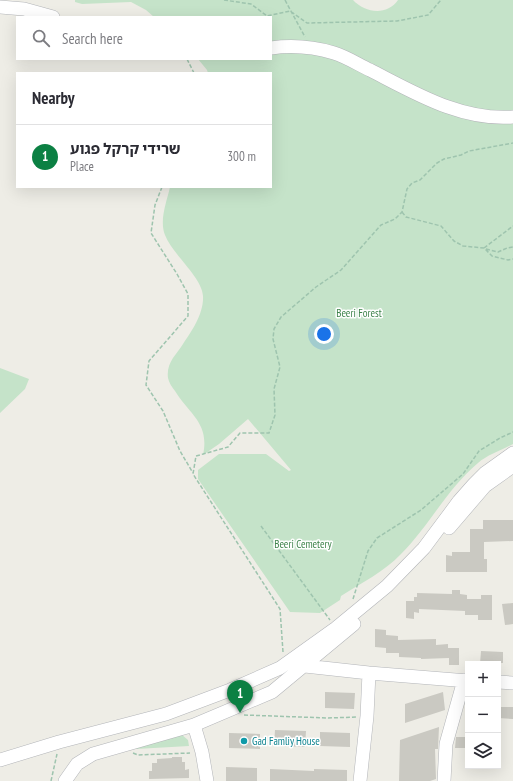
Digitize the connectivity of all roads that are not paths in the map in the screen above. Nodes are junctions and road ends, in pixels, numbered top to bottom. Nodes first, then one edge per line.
1 (0, 7) edge
2 (49, 16) edge
3 (272, 48) edge
4 (513, 117) edge
5 (513, 453) edge
6 (513, 466) edge
7 (305, 666) junction
8 (369, 673) junction
9 (465, 680) edge
10 (501, 682) edge
11 (465, 683) edge
12 (513, 684) edge
13 (194, 725) junction
14 (0, 760) edge
15 (65, 781) edge
16 (207, 781) edge
17 (360, 781) edge
18 (444, 781) edge

1 - 2 street
3 - 4 street
5 - 14 street
6 - 7 street
7 - 8 street
7 - 13 street
8 - 9 street
8 - 17 street
10 - 12 street
11 - 18 street
13 - 15 street
13 - 16 street

